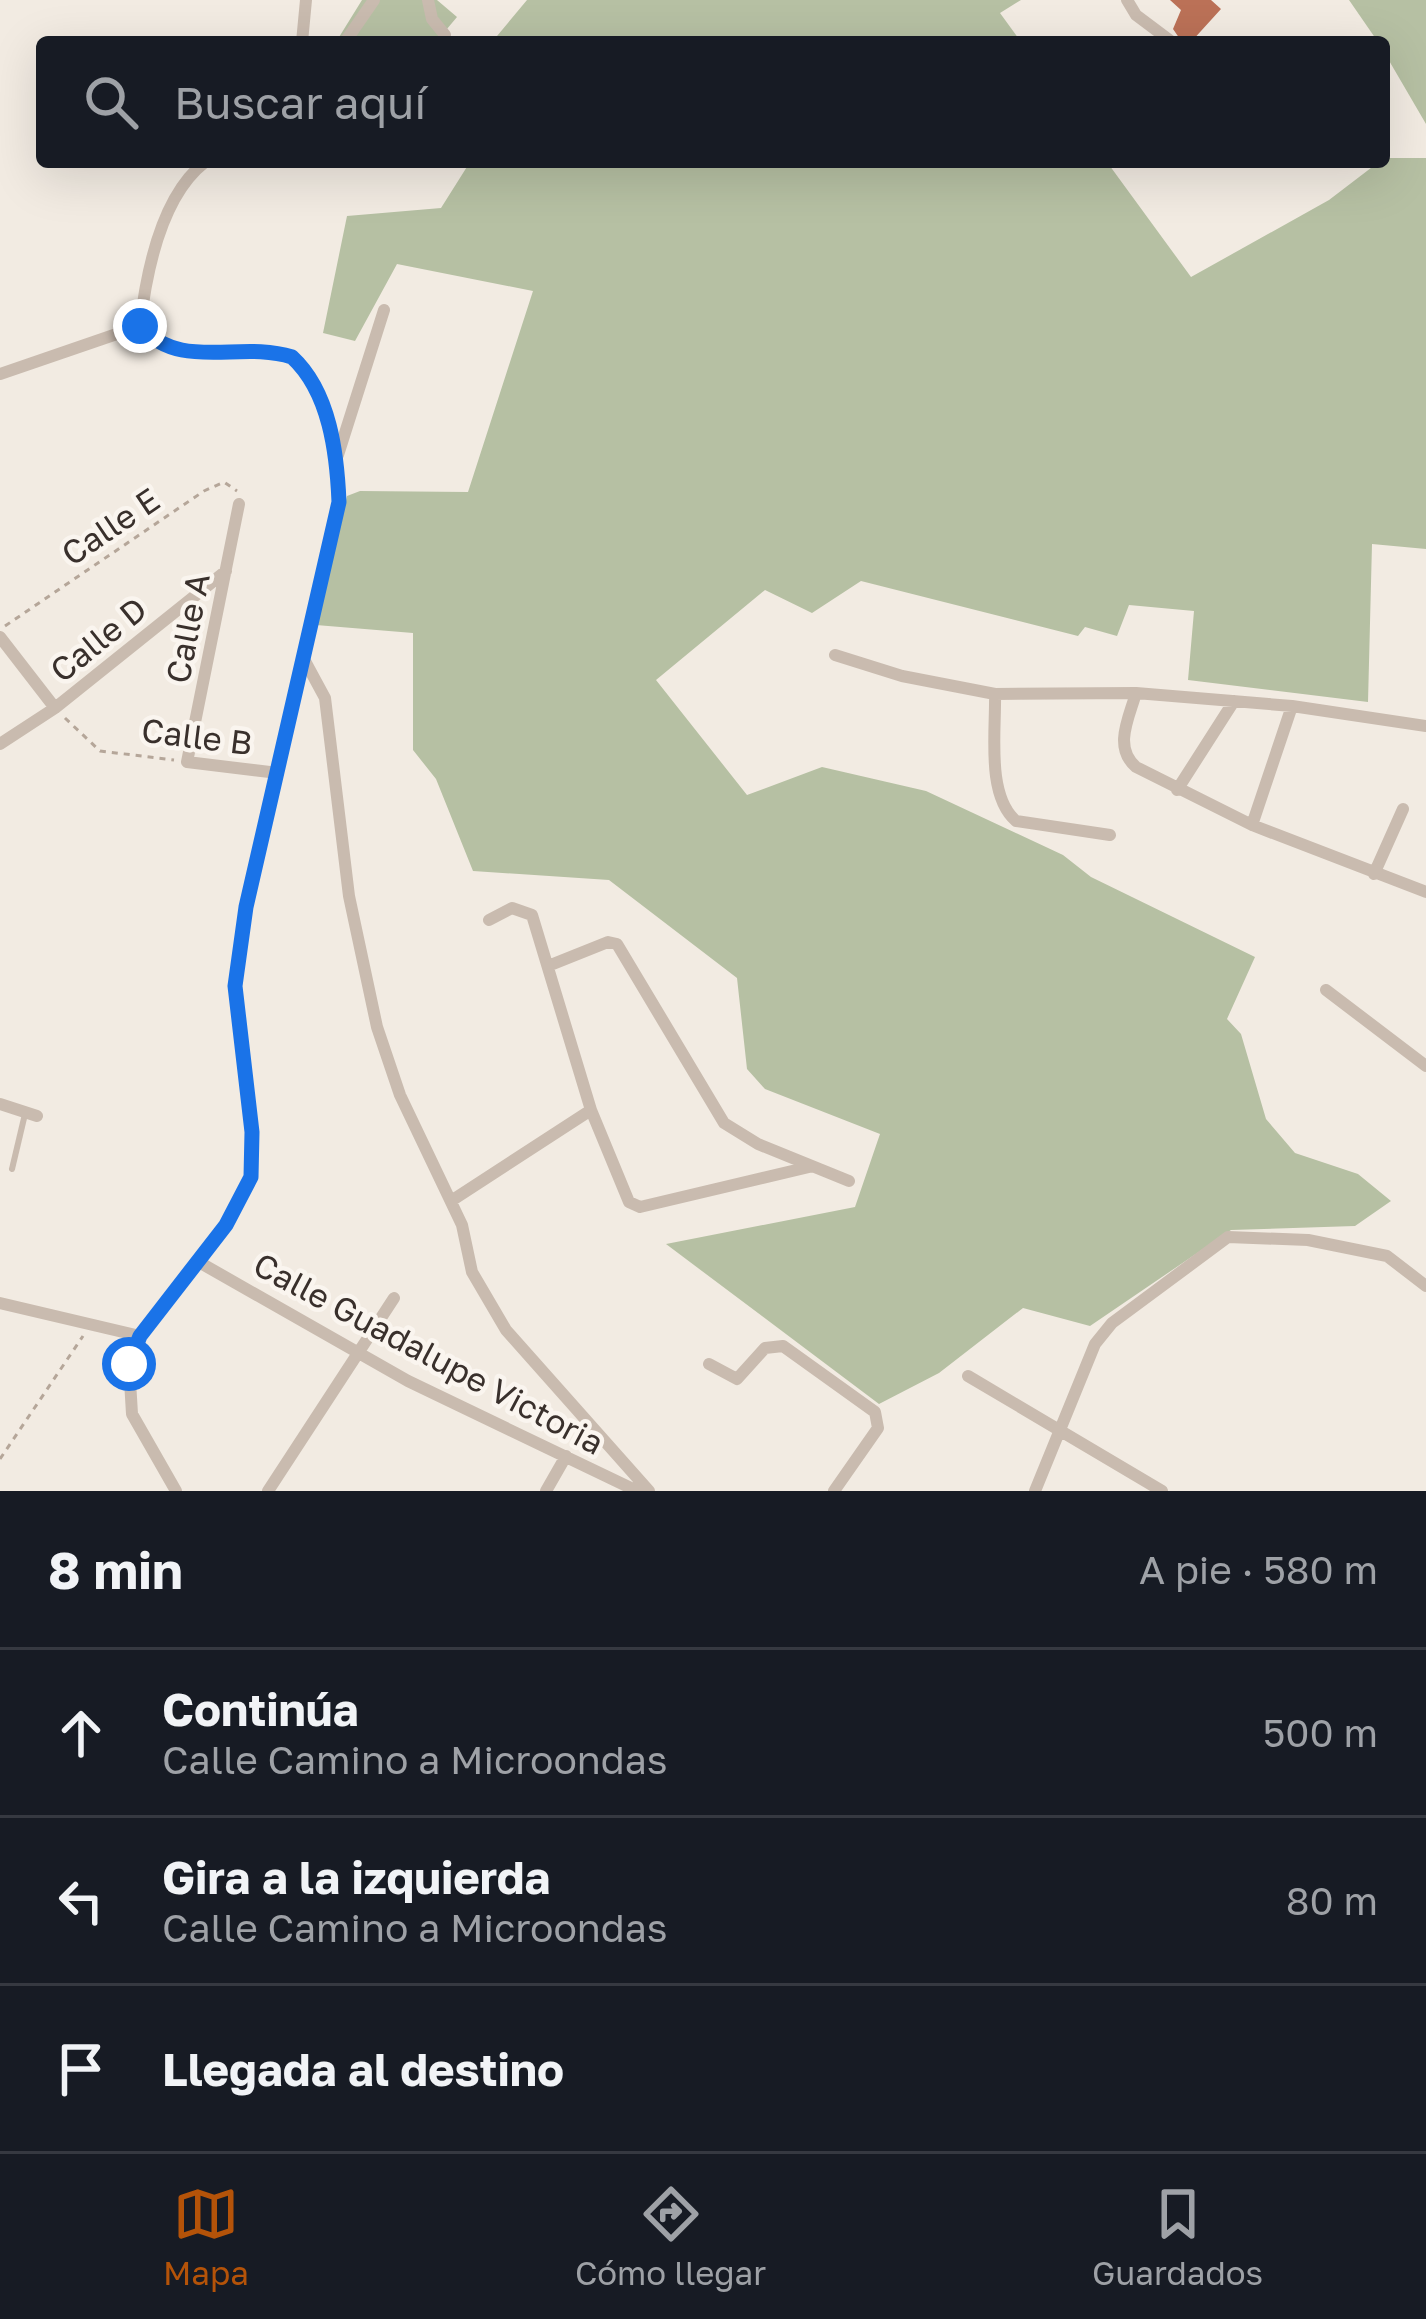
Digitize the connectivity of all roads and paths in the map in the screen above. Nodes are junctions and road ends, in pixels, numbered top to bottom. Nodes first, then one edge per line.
1 (306, 0) edge
2 (374, 0) edge
3 (428, 0) edge
4 (1126, 0) edge
5 (446, 35) dead end
6 (303, 36) edge
7 (349, 36) edge
8 (1164, 36) edge
9 (198, 168) edge
10 (384, 310) dead end
11 (140, 326) junction
12 (0, 374) edge
13 (337, 457) junction
14 (239, 504) joint
15 (226, 571) junction
16 (0, 633) edge
17 (835, 655) dead end
18 (305, 661) junction
19 (1136, 692) junction
20 (995, 694) junction
21 (1234, 701) junction
22 (1292, 706) junction
23 (55, 708) junction
24 (1426, 727) edge
25 (0, 744) edge
26 (188, 762) junction
27 (278, 773) junction
28 (1177, 790) junction
29 (1403, 808) dead end
30 (1252, 825) junction
31 (1110, 835) dead end
32 (1374, 874) junction
33 (1426, 892) edge
34 (489, 920) dead end
35 (548, 966) junction
36 (1326, 989) dead end
37 (1426, 1066) edge
38 (0, 1104) edge
39 (591, 1110) junction
40 (31, 1114) joint
41 (809, 1167) junction
42 (12, 1169) dead end
43 (849, 1181) dead end
44 (451, 1201) junction
45 (196, 1261) junction
46 (1426, 1286) edge
47 (394, 1298) dead end
48 (0, 1303) edge
49 (91, 1324) junction
50 (140, 1336) junction
51 (360, 1353) junction
52 (709, 1364) dead end
53 (968, 1376) dead end
54 (1060, 1431) junction
55 (566, 1456) junction
56 (0, 1460) edge
57 (176, 1491) edge
58 (268, 1491) edge
59 (546, 1491) edge
60 (637, 1491) edge
61 (649, 1491) edge
62 (834, 1491) edge
63 (1034, 1491) edge
64 (1162, 1491) edge

1 - 6 street
2 - 7 street
3 - 5 street
4 - 8 street
9 - 11 street
10 - 13 street
11 - 12 street
11 - 13 street
13 - 18 street
14 - 15 street, Calle A
14 - 16 path, Calle E
15 - 23 street, Calle D
15 - 26 street, Calle A
16 - 23 street
17 - 20 street
18 - 27 street
18 - 44 street, Calle Guadalupe Victoria
19 - 20 street
19 - 21 street
19 - 28 street
20 - 31 street
21 - 22 street
21 - 28 street
22 - 24 street
22 - 30 street
23 - 25 street, Calle D
23 - 26 path, Calle B
26 - 27 street, Calle B
27 - 45 street
28 - 30 street
29 - 32 street
30 - 32 street
32 - 33 street
34 - 35 street
35 - 39 street
35 - 41 street
36 - 37 street
38 - 40 street
39 - 41 street
39 - 44 street
40 - 42 lane
41 - 43 street
44 - 61 street, Calle Guadalupe Victoria
45 - 50 street
45 - 51 street, Calle Guadalupe Victoria
46 - 54 street
47 - 51 street
48 - 49 street
49 - 50 street
49 - 56 path
50 - 57 street
51 - 55 street, Calle Guadalupe Victoria
51 - 58 street
52 - 62 street
53 - 54 street
54 - 63 street
54 - 64 street
55 - 59 street
55 - 60 street, Calle Guadalupe Victoria

